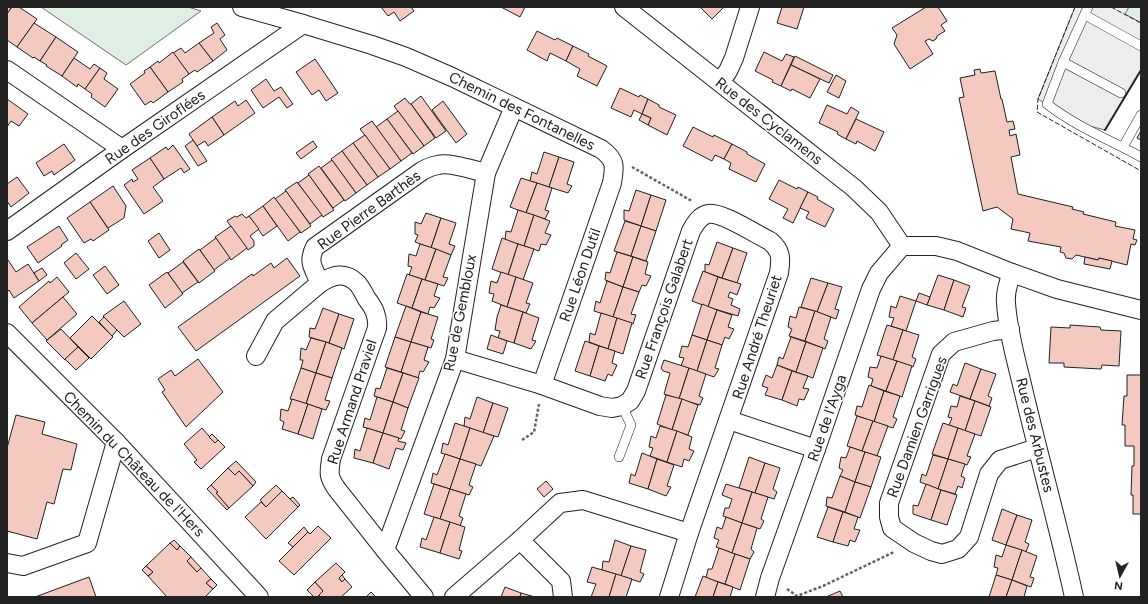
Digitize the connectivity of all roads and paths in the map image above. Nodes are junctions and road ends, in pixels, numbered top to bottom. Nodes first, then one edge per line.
1 (242, 7) edge
2 (624, 7) edge
3 (750, 7) edge
4 (1087, 11) edge
5 (303, 24) junction
6 (1141, 46) edge
7 (1063, 62) junction
8 (7, 70) edge
9 (720, 82) junction
10 (1121, 93) dead end
11 (514, 107) junction
12 (1141, 115) edge
13 (1123, 147) junction
14 (122, 149) junction
15 (1141, 157) edge
16 (613, 163) junction
17 (486, 173) junction
18 (708, 214) junction
19 (7, 231) edge
20 (902, 246) junction
21 (1012, 274) junction
22 (320, 283) junction
23 (1141, 310) edge
24 (1010, 329) junction
25 (7, 333) edge
26 (256, 356) dead end
27 (455, 359) junction
28 (542, 385) junction
29 (622, 406) junction
30 (729, 420) junction
31 (522, 440) dead end
32 (116, 442) junction
33 (1037, 448) junction
34 (816, 449) junction
35 (620, 457) dead end
36 (689, 533) junction
37 (520, 540) junction
38 (914, 543) junction
39 (385, 550) junction
40 (7, 563) edge
41 (782, 584) dead end
42 (259, 597) edge
43 (424, 597) edge
44 (454, 597) edge
45 (562, 597) edge
46 (669, 597) edge
47 (765, 597) edge
48 (1074, 597) edge

1 - 5 street, Chemin des Fontanelles
2 - 9 street, Rue des Cyclamens
3 - 9 street
4 - 6 lane
4 - 7 lane
5 - 11 street, Chemin des Fontanelles
5 - 14 street, Rue des Giroflées
7 - 10 lane
7 - 13 lane
8 - 14 street
9 - 20 street, Rue des Cyclamens
11 - 16 street, Chemin des Fontanelles
11 - 17 street, Rue de Gembloux
12 - 13 lane
13 - 15 lane
14 - 19 street, Rue des Giroflées
16 - 18 path
16 - 28 street, Rue Léon Dutil
17 - 22 street, Rue Pierre Barthès
17 - 27 street, Rue de Gembloux
18 - 29 street, Rue François Galabert
18 - 30 street, Rue André Theuriet
20 - 21 street
20 - 34 street, Rue de l'Ayga
21 - 23 street
21 - 24 street, Rue des Arbustes
22 - 26 street
22 - 39 street, Rue Armand Praviel
24 - 33 street, Rue des Arbustes
24 - 38 street, Rue Damien Garrigues
25 - 32 street, Chemin du Château de l'Hers
27 - 28 street
27 - 39 street, Rue de Gembloux
28 - 29 street
28 - 31 path
29 - 35 lane
30 - 34 street
30 - 36 street, Rue André Theuriet
32 - 40 street
32 - 42 street, Chemin du Château de l'Hers
33 - 38 street, Rue Damien Garrigues
33 - 48 street, Rue des Arbustes
34 - 47 street, Rue de l'Ayga
36 - 37 street
36 - 46 street, Rue André Theuriet
37 - 44 street
37 - 45 street
38 - 41 path
39 - 43 street

